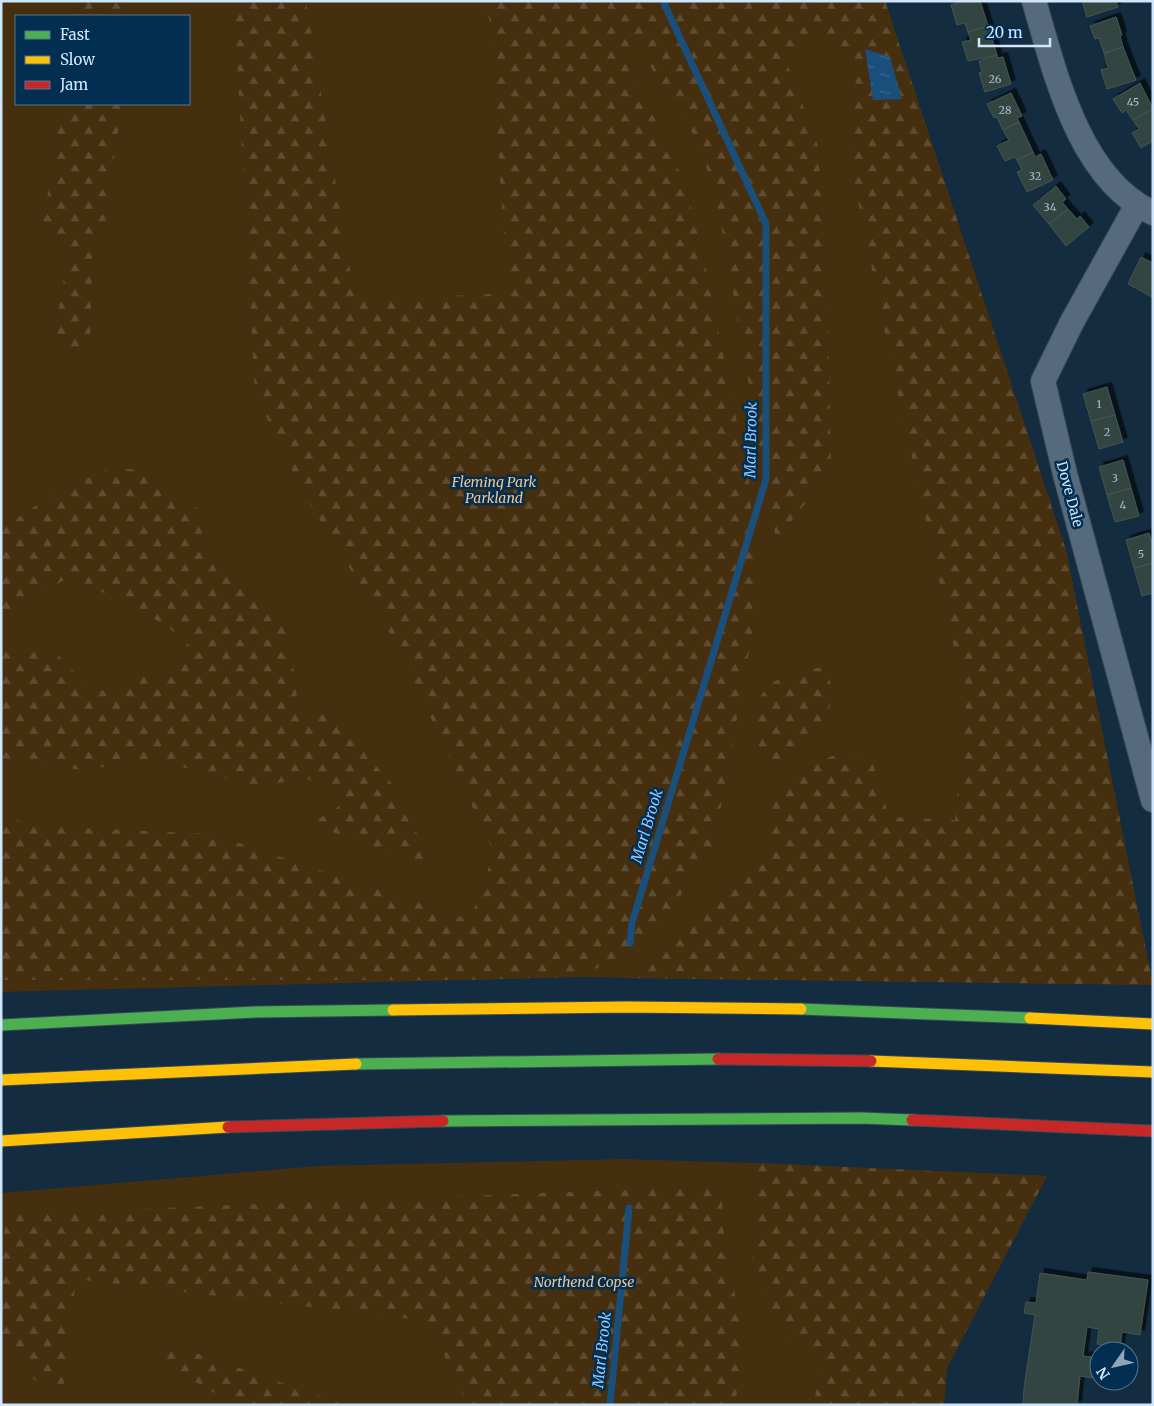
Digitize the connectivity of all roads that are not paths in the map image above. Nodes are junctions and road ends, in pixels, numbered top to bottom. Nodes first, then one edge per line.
1 (1034, 1) edge
2 (1145, 209) edge
3 (1153, 800) edge
4 (1153, 1024) edge
5 (1, 1025) edge
6 (1153, 1072) edge
7 (1, 1080) edge
8 (1153, 1131) edge
9 (1, 1141) edge

1 - 2 street
2 - 3 street, Dove Dale
4 - 5 highway
6 - 7 highway
8 - 9 highway

